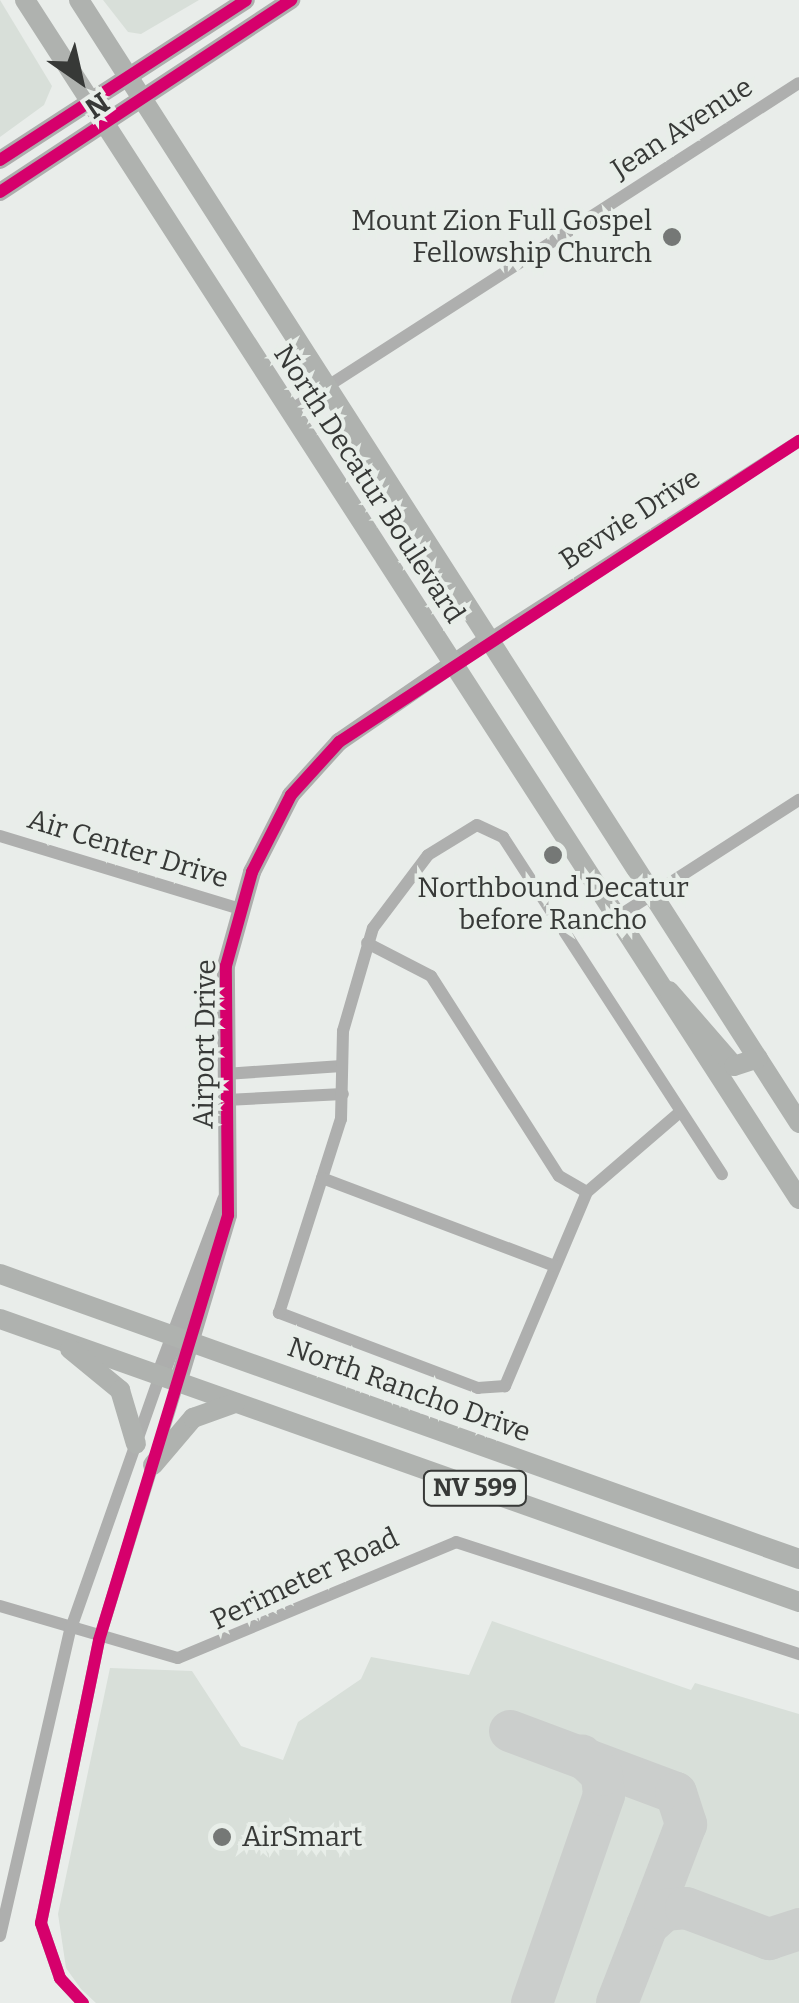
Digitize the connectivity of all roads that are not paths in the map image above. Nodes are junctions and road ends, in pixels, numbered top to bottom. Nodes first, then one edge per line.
1 (25, 0) edge
2 (79, 0) edge
3 (246, 0) edge
4 (291, 0) edge
5 (128, 76) junction
6 (799, 83) edge
7 (142, 96) junction
8 (90, 100) junction
9 (104, 121) junction
10 (0, 160) edge
11 (0, 192) edge
12 (328, 386) junction
13 (289, 411) junction
14 (799, 441) edge
15 (489, 639) junction
16 (452, 664) junction
17 (799, 800) edge
18 (0, 836) edge
19 (654, 893) junction
20 (242, 908) junction
21 (614, 919) junction
22 (366, 943) junction
23 (649, 972) junction
24 (758, 1058) junction
25 (342, 1066) junction
26 (225, 1074) junction
27 (343, 1094) junction
28 (226, 1100) junction
29 (680, 1112) junction
30 (799, 1123) edge
31 (722, 1174) dead end
32 (322, 1178) junction
33 (587, 1192) junction
34 (799, 1198) edge
35 (556, 1266) junction
36 (0, 1274) edge
37 (0, 1319) edge
38 (183, 1338) junction
39 (61, 1341) junction
40 (169, 1379) junction
41 (235, 1403) junction
42 (136, 1444) junction
43 (153, 1465) junction
44 (799, 1558) edge
45 (799, 1602) edge
46 (0, 1606) edge
47 (70, 1631) junction
48 (98, 1640) junction
49 (799, 1654) edge
50 (0, 1936) edge
51 (83, 2003) edge

1 - 8 main road, North Decatur Boulevard
2 - 5 main road, North Decatur Boulevard
3 - 5 street
4 - 7 street
5 - 7 main road, North Decatur Boulevard
5 - 8 street
6 - 12 street, Jean Avenue
7 - 9 street
7 - 12 main road, North Decatur Boulevard
8 - 9 main road, North Decatur Boulevard
8 - 10 street
9 - 11 street
9 - 13 main road, North Decatur Boulevard
12 - 13 street, Jean Avenue
12 - 15 main road, North Decatur Boulevard
13 - 16 main road, North Decatur Boulevard
14 - 15 street, Bevvie Drive
15 - 16 street, Airport Drive
15 - 19 main road, North Decatur Boulevard
16 - 20 street, Airport Drive
16 - 21 main road, North Decatur Boulevard
17 - 19 street
18 - 20 street, Air Center Drive
19 - 21 street
19 - 24 main road, North Decatur Boulevard
20 - 26 street, Airport Drive
21 - 23 main road, North Decatur Boulevard
22 - 25 street
22 - 29 street
22 - 33 street
23 - 24 main road
23 - 34 main road, North Decatur Boulevard
24 - 30 main road, North Decatur Boulevard
25 - 26 street
25 - 27 street
26 - 28 street, Airport Drive
27 - 28 street
27 - 32 street
28 - 38 street, Airport Drive
29 - 31 street
29 - 33 street
32 - 35 street
32 - 35 street
33 - 35 street
36 - 38 main road, North Rancho Drive / NV 599
37 - 39 main road, NV 599
38 - 40 street
38 - 44 main road, North Rancho Drive / NV 599
39 - 40 main road, NV 599
39 - 42 main road
40 - 41 main road, NV 599
40 - 42 street
40 - 43 street
41 - 43 main road
41 - 45 main road, NV 599
42 - 47 street
43 - 48 street
46 - 47 street, Perimeter Road
47 - 48 street, Perimeter Road
47 - 50 street
48 - 49 street, Perimeter Road
48 - 51 street

